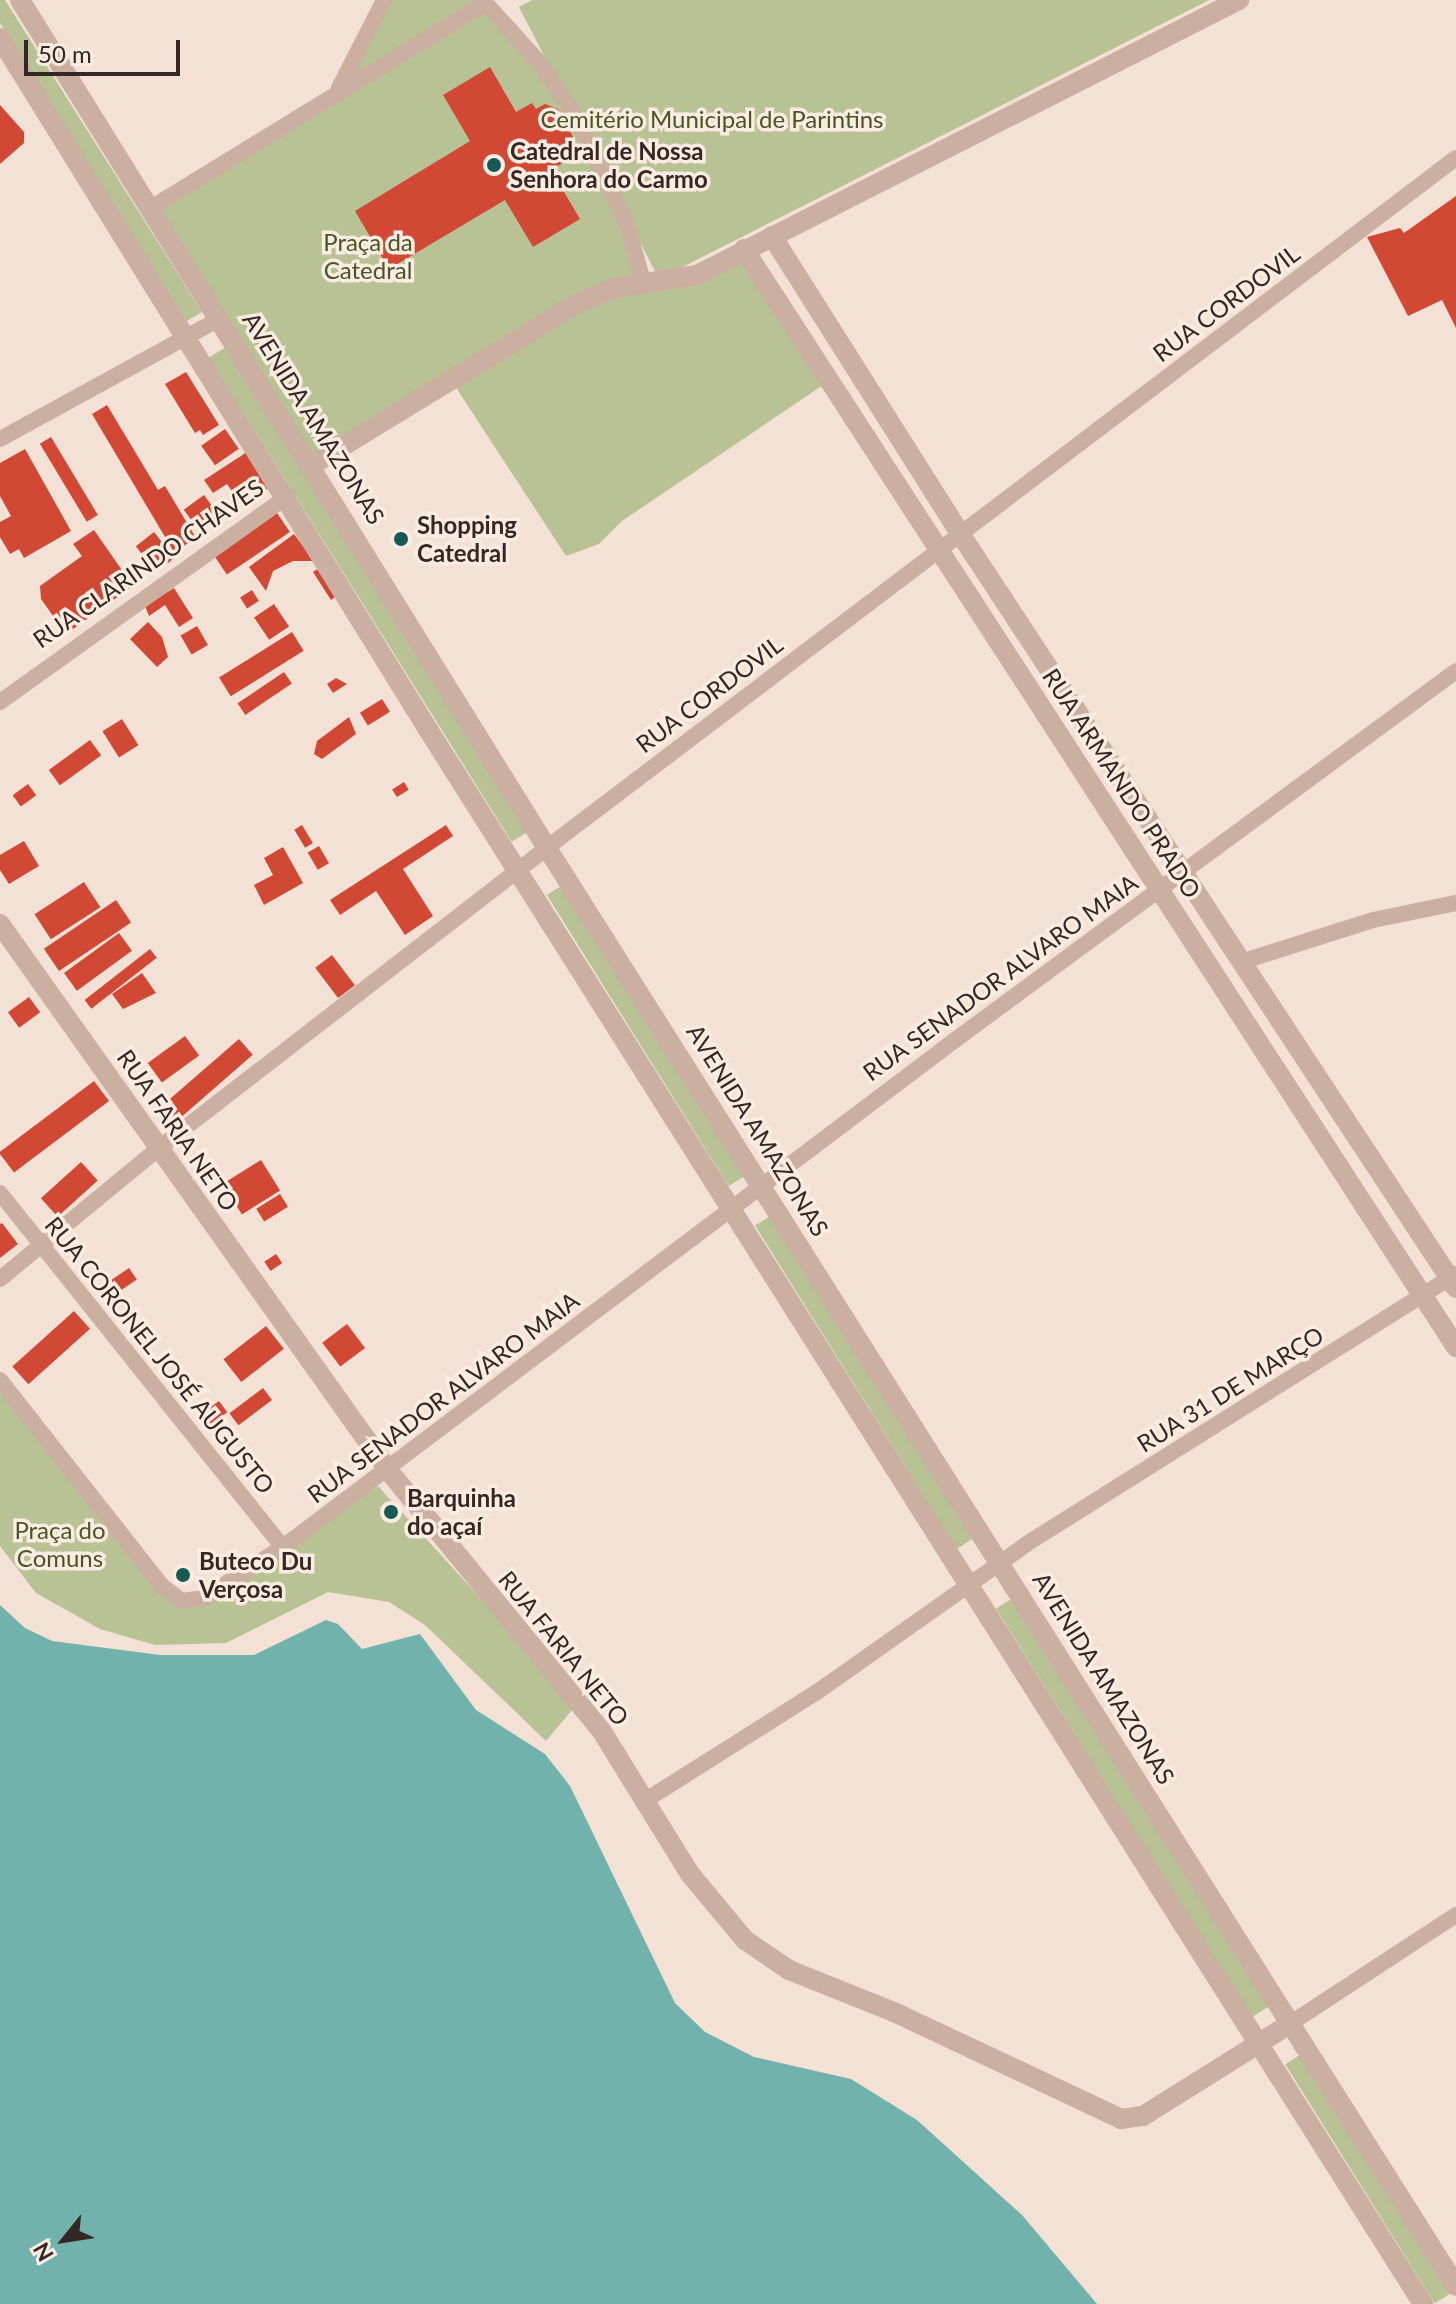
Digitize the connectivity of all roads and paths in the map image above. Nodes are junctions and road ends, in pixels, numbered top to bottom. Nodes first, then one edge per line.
1 (20, 0) edge
2 (384, 0) edge
3 (1239, 0) edge
4 (484, 1) edge
5 (0, 38) edge
6 (339, 89) junction
7 (1456, 158) edge
8 (149, 209) junction
9 (772, 236) junction
10 (744, 249) junction
11 (644, 285) junction
12 (221, 318) junction
13 (187, 339) junction
14 (0, 439) edge
15 (312, 465) junction
16 (288, 496) junction
17 (961, 535) junction
18 (937, 552) junction
19 (1456, 671) edge
20 (0, 702) edge
21 (547, 848) junction
22 (521, 870) junction
23 (1186, 870) junction
24 (1161, 888) junction
25 (1456, 903) edge
26 (0, 924) edge
27 (1244, 961) junction
28 (159, 1148) junction
29 (763, 1185) junction
30 (0, 1193) edge
31 (733, 1208) junction
32 (40, 1244) junction
33 (0, 1279) edge
34 (1454, 1280) edge
35 (1423, 1297) junction
36 (1456, 1347) edge
37 (0, 1380) edge
38 (388, 1470) junction
39 (283, 1547) junction
40 (1001, 1563) junction
41 (967, 1585) junction
42 (646, 1800) junction
43 (1456, 1915) edge
44 (1298, 2018) junction
45 (1260, 2044) junction
46 (1456, 2286) edge
47 (1423, 2304) edge

1 - 8 street, AVENIDA AMAZONAS
2 - 6 street
3 - 9 street
4 - 6 street
4 - 11 street
5 - 13 street
6 - 8 street
7 - 17 street, RUA CORDOVIL
8 - 12 street, AVENIDA AMAZONAS
9 - 10 street
9 - 17 street, RUA ARMANDO PRADO
10 - 11 street
10 - 18 street, RUA ARMANDO PRADO
11 - 15 street
12 - 13 street
12 - 15 street, AVENIDA AMAZONAS
13 - 14 street
13 - 16 street
15 - 21 street, AVENIDA AMAZONAS
16 - 20 street, RUA CLARINDO CHAVES
16 - 22 street
17 - 18 street, RUA CORDOVIL
17 - 23 street, RUA ARMANDO PRADO
18 - 21 street, RUA CORDOVIL
18 - 24 street, RUA ARMANDO PRADO
19 - 23 street, RUA SENADOR ALVARO MAIA
21 - 22 street, RUA CORDOVIL
21 - 29 street, AVENIDA AMAZONAS
22 - 28 street, RUA CORDOVIL
22 - 31 street
23 - 24 street, RUA SENADOR ALVARO MAIA
23 - 27 street, RUA ARMANDO PRADO
24 - 29 street, RUA SENADOR ALVARO MAIA
24 - 35 street, RUA ARMANDO PRADO
25 - 27 street
26 - 28 street, RUA FARIA NETO
27 - 34 street, RUA ARMANDO PRADO
28 - 32 street, RUA CORDOVIL
28 - 38 street, RUA FARIA NETO
29 - 31 street, RUA SENADOR ALVARO MAIA
29 - 40 street, AVENIDA AMAZONAS
30 - 32 street, RUA CORONEL JOSÉ AUGUSTO
31 - 38 street, RUA SENADOR ALVARO MAIA
31 - 41 street
32 - 33 street, RUA CORDOVIL
32 - 39 street, RUA CORONEL JOSÉ AUGUSTO
34 - 35 street, RUA 31 DE MARÇO
35 - 36 street, RUA ARMANDO PRADO
35 - 40 street, RUA 31 DE MARÇO
37 - 39 street, RUA SENADOR ALVARO MAIA
38 - 39 street, RUA SENADOR ALVARO MAIA
38 - 42 street, RUA FARIA NETO
40 - 41 street, RUA 31 DE MARÇO
40 - 44 street, AVENIDA AMAZONAS
41 - 42 street
41 - 45 street
42 - 45 street, RUA FARIA NETO
43 - 44 street
44 - 45 street, RUA FARIA NETO
44 - 46 street, AVENIDA AMAZONAS
45 - 47 street

